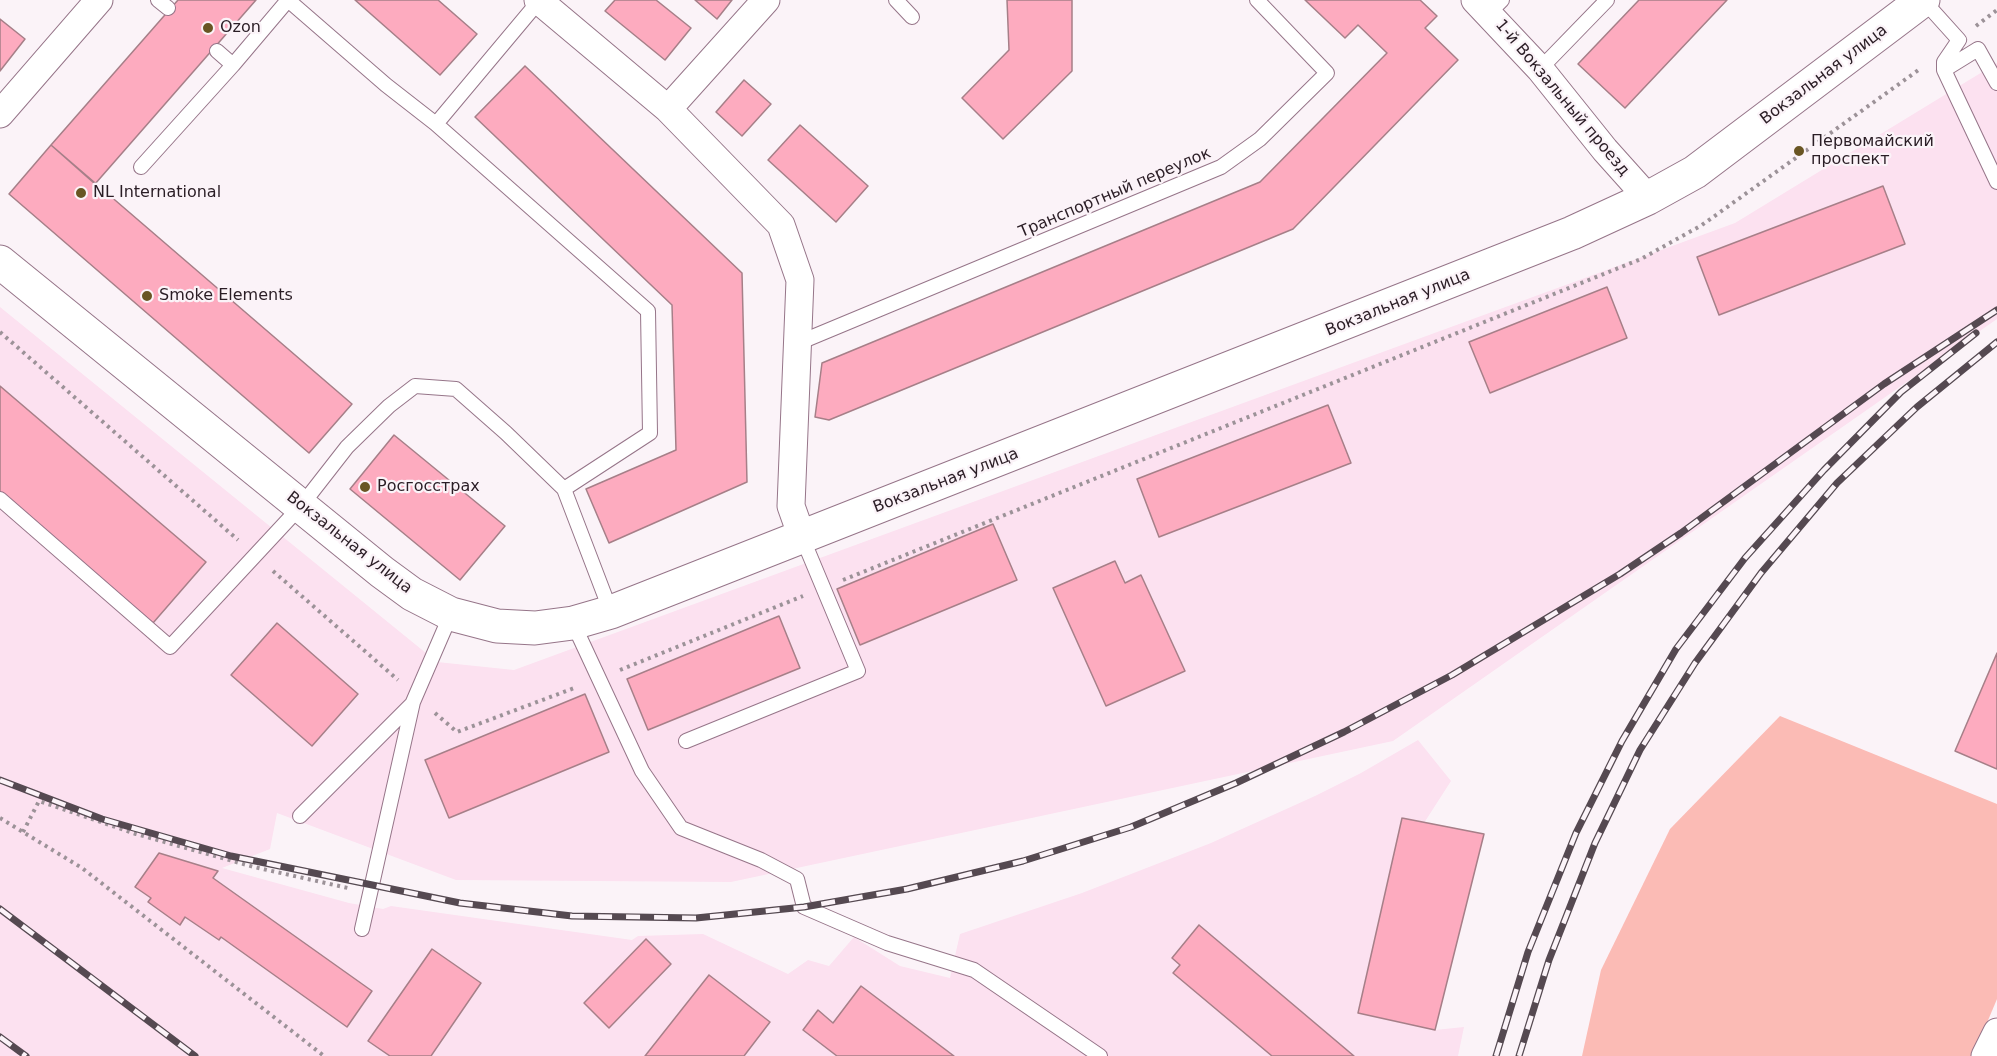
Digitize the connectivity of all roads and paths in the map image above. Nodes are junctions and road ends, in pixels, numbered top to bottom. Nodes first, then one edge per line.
1 (99, 0) edge
2 (766, 0) edge
3 (896, 0) edge
4 (1257, 0) edge
5 (1607, 0) edge
6 (1923, 0) edge
7 (538, 1) edge
8 (1489, 4) edge
9 (912, 17) dead end
10 (1959, 40) junction
11 (217, 51) dead end
12 (233, 65) junction
13 (1540, 69) junction
14 (1944, 70) junction
15 (1997, 83) edge
16 (668, 109) junction
17 (0, 114) edge
18 (436, 124) junction
19 (141, 167) dead end
20 (1997, 182) edge
21 (1648, 198) junction
22 (0, 262) edge
23 (0, 332) edge
24 (798, 344) junction
25 (564, 489) junction
26 (0, 499) edge
27 (301, 506) junction
28 (802, 537) junction
29 (255, 555) junction
30 (823, 588) junction
31 (611, 612) junction
32 (451, 614) junction
33 (573, 623) junction
34 (599, 678) junction
35 (415, 699) junction
36 (686, 741) dead end
37 (300, 816) dead end
38 (0, 818) edge
39 (23, 832) junction
40 (369, 892) junction
41 (362, 929) dead end
42 (1997, 1032) edge
43 (324, 1056) edge
44 (1101, 1056) edge
45 (1985, 1056) edge

1 - 17 street
2 - 16 street
3 - 9 lane
4 - 24 lane, Транспортный переулок
5 - 13 lane
6 - 10 lane
6 - 21 main road, Вокзальная улица
7 - 16 street
7 - 18 lane
8 - 13 street, 1-й Вокзальный проезд
10 - 14 lane
10 - 30 path
11 - 12 lane
12 - 18 lane
12 - 19 lane
13 - 21 street, 1-й Вокзальный проезд
14 - 15 lane
14 - 20 lane
16 - 24 street
18 - 25 lane
21 - 28 main road, Вокзальная улица
22 - 27 main road, Вокзальная улица
23 - 29 path
24 - 28 street
25 - 27 lane
25 - 31 lane
26 - 29 lane
27 - 29 lane
27 - 32 main road, Вокзальная улица
28 - 30 lane
28 - 31 main road, Вокзальная улица
29 - 35 path
30 - 34 path
30 - 36 lane
31 - 33 main road, Вокзальная улица
32 - 33 main road, Вокзальная улица
32 - 35 lane
33 - 34 lane
34 - 35 path
34 - 44 lane
35 - 37 lane
35 - 40 lane
38 - 39 path
39 - 40 path
39 - 43 path
40 - 41 lane
42 - 45 street

